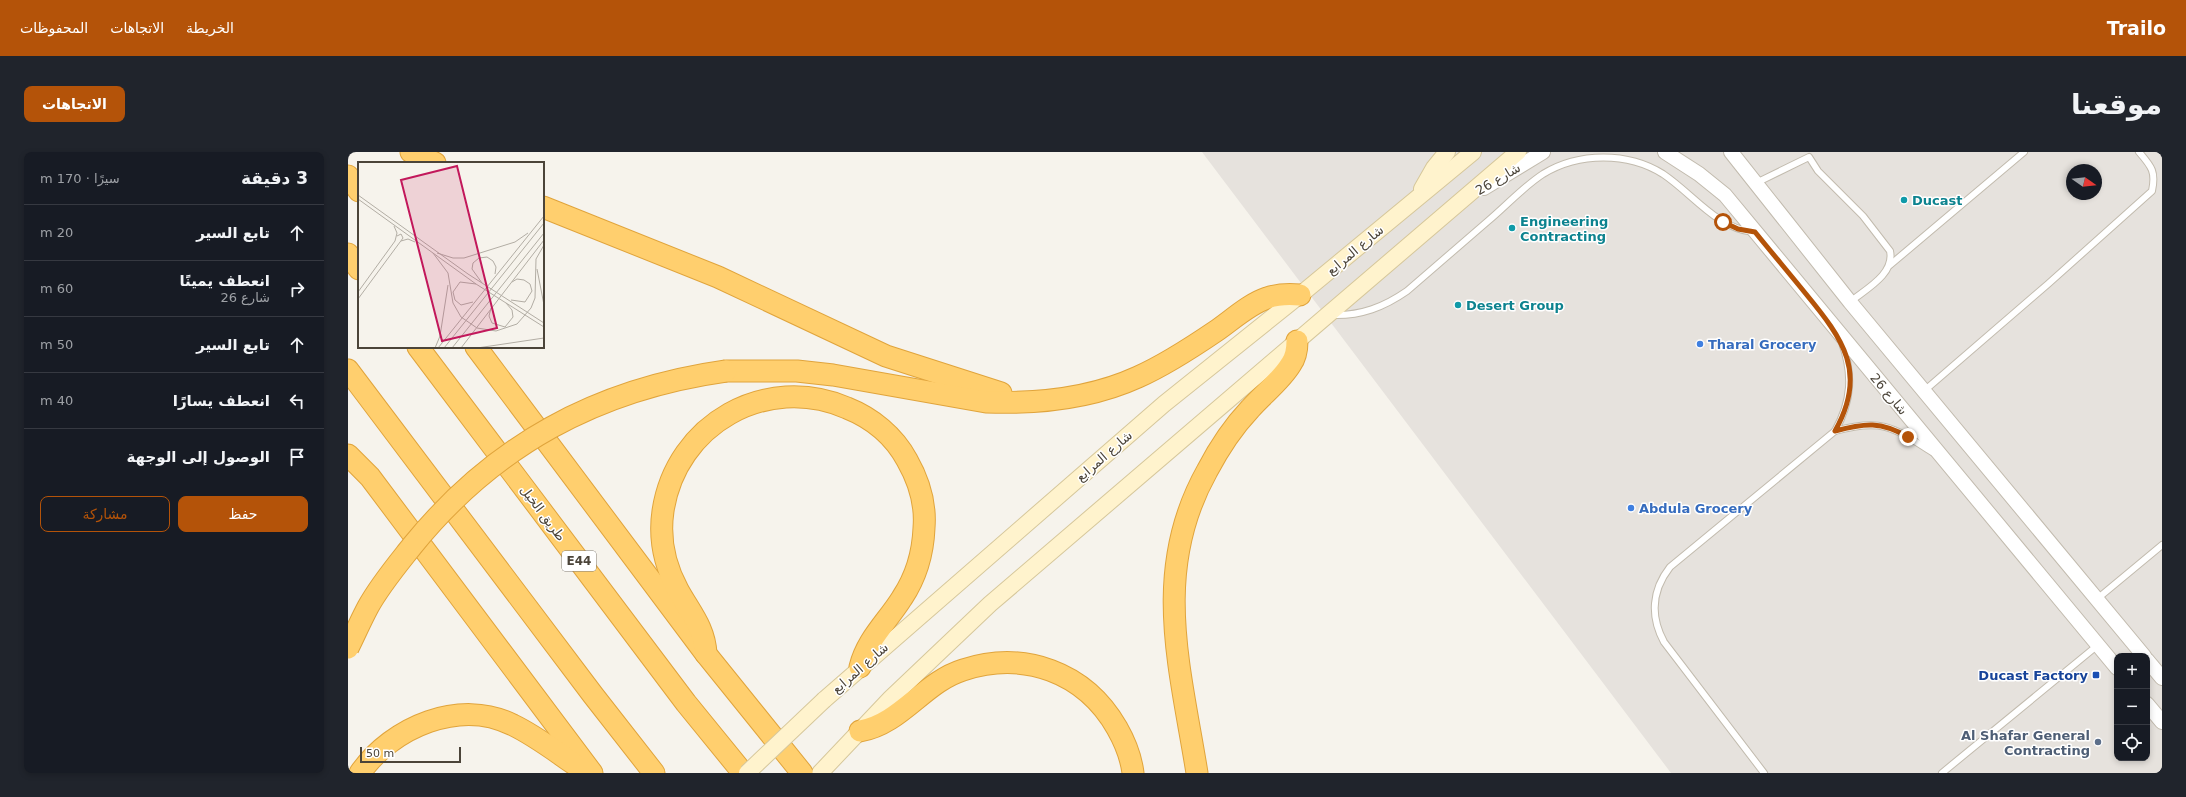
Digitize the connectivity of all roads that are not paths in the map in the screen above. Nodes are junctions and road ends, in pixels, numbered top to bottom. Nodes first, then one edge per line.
1 (411, 152) edge
2 (1447, 152) edge
3 (1473, 152) edge
4 (1518, 152) edge
5 (1543, 152) edge
6 (1665, 152) edge
7 (1685, 152) edge
8 (1731, 152) edge
9 (1815, 152) edge
10 (2024, 152) edge
11 (2140, 152) edge
12 (1809, 157) junction
13 (433, 162) edge
14 (348, 176) edge
15 (1755, 184) junction
16 (358, 190) edge
17 (1725, 195) junction
18 (1416, 199) junction
19 (1453, 206) junction
20 (544, 207) edge
21 (1755, 232) junction
22 (348, 254) edge
23 (1890, 265) junction
24 (358, 268) edge
25 (1300, 295) junction
26 (1850, 302) junction
27 (1326, 315) junction
28 (1834, 328) junction
29 (1297, 341) junction
30 (419, 348) edge
31 (477, 348) edge
32 (348, 370) edge
33 (1924, 391) junction
34 (1030, 402) junction
35 (1835, 431) junction
36 (348, 455) edge
37 (1943, 459) junction
38 (2162, 545) edge
39 (2097, 600) junction
40 (2098, 645) junction
41 (348, 648) edge
42 (2141, 653) edge
43 (706, 654) junction
44 (2114, 664) edge
45 (2150, 664) edge
46 (860, 667) junction
47 (2162, 678) edge
48 (2150, 708) edge
49 (2162, 722) edge
50 (860, 731) junction
51 (360, 773) edge
52 (587, 773) edge
53 (592, 773) edge
54 (654, 773) edge
55 (743, 773) edge
56 (747, 773) edge
57 (802, 773) edge
58 (820, 773) edge
59 (1133, 773) edge
60 (1197, 773) edge
61 (1764, 773) edge
62 (1942, 773) edge

1 - 13 highway
2 - 18 main road
3 - 18 main road, شارع المرابع
4 - 19 main road
5 - 19 street, شارع 26
6 - 17 street, شارع 26
7 - 17 street
8 - 15 street
9 - 12 lane
10 - 23 lane
11 - 33 lane
12 - 15 lane
12 - 23 lane
14 - 16 highway
15 - 26 street
17 - 21 street, شارع 26
18 - 25 main road, شارع المرابع
19 - 27 main road
20 - 34 highway
21 - 27 lane
21 - 28 street, شارع 26
22 - 24 highway
23 - 26 lane
25 - 34 highway
25 - 46 main road, شارع المرابع
26 - 33 street
27 - 29 main road
28 - 35 lane
28 - 37 street, شارع 26
29 - 50 main road
29 - 60 highway
30 - 55 highway, طريق الخيل / E44
31 - 43 highway
32 - 54 highway
33 - 39 street
34 - 41 highway, bridge
35 - 37 lane
35 - 61 lane
36 - 53 highway
37 - 40 street, شارع 26
38 - 39 lane
39 - 42 street
40 - 44 street, شارع 26
40 - 62 lane
43 - 46 highway
43 - 57 highway
45 - 47 street
46 - 56 main road, شارع المرابع, bridge
48 - 49 street
50 - 58 main road
50 - 59 highway
51 - 52 highway

